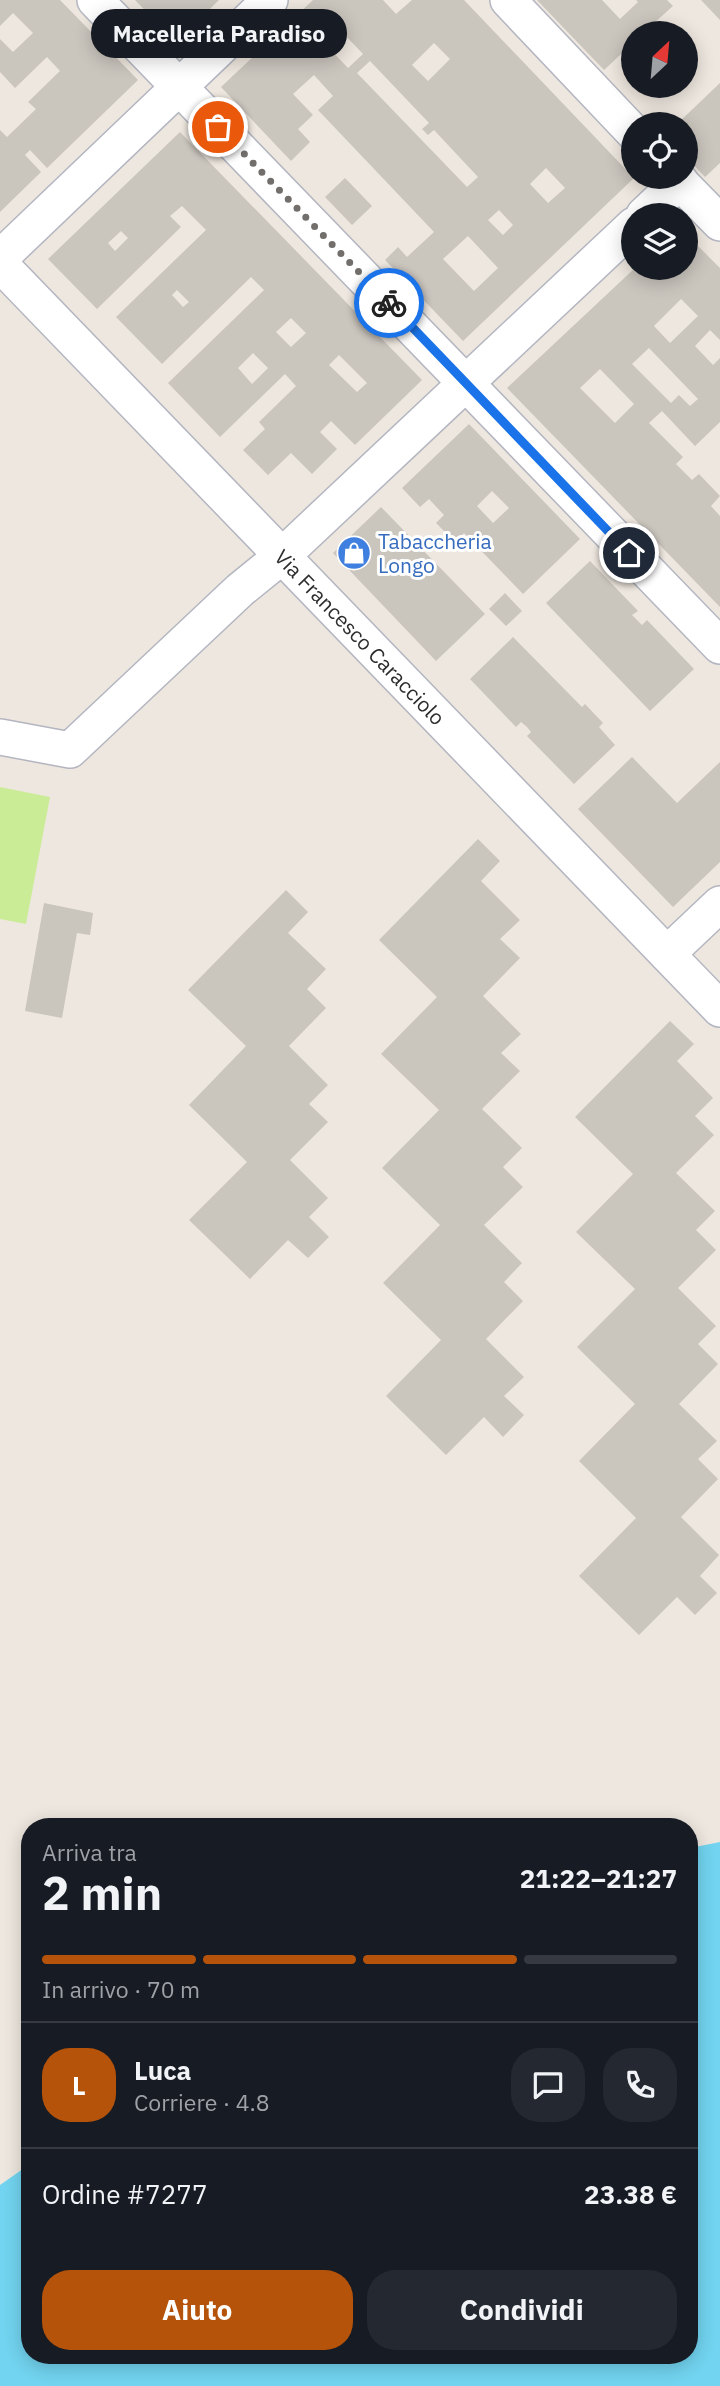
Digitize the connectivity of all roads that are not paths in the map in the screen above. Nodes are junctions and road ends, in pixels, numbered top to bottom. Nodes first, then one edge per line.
1 (95, 0) edge
2 (270, 0) edge
3 (508, 0) edge
4 (179, 87) junction
5 (621, 118) edge
6 (669, 189) edge
7 (692, 189) edge
8 (655, 203) edge
9 (715, 206) edge
10 (621, 237) edge
11 (2, 268) edge
12 (466, 384) junction
13 (282, 556) junction
14 (720, 646) edge
15 (0, 737) edge
16 (720, 904) edge
17 (667, 954) junction
18 (720, 1009) edge

1 - 4 street
2 - 4 street
3 - 5 street
4 - 11 street
4 - 12 street
6 - 8 street
7 - 9 street
10 - 12 street
11 - 13 street, Via Francesco Caracciolo
12 - 13 street
12 - 14 street
13 - 15 street
13 - 17 street, Via Francesco Caracciolo
16 - 17 street
17 - 18 street, Via Francesco Caracciolo

